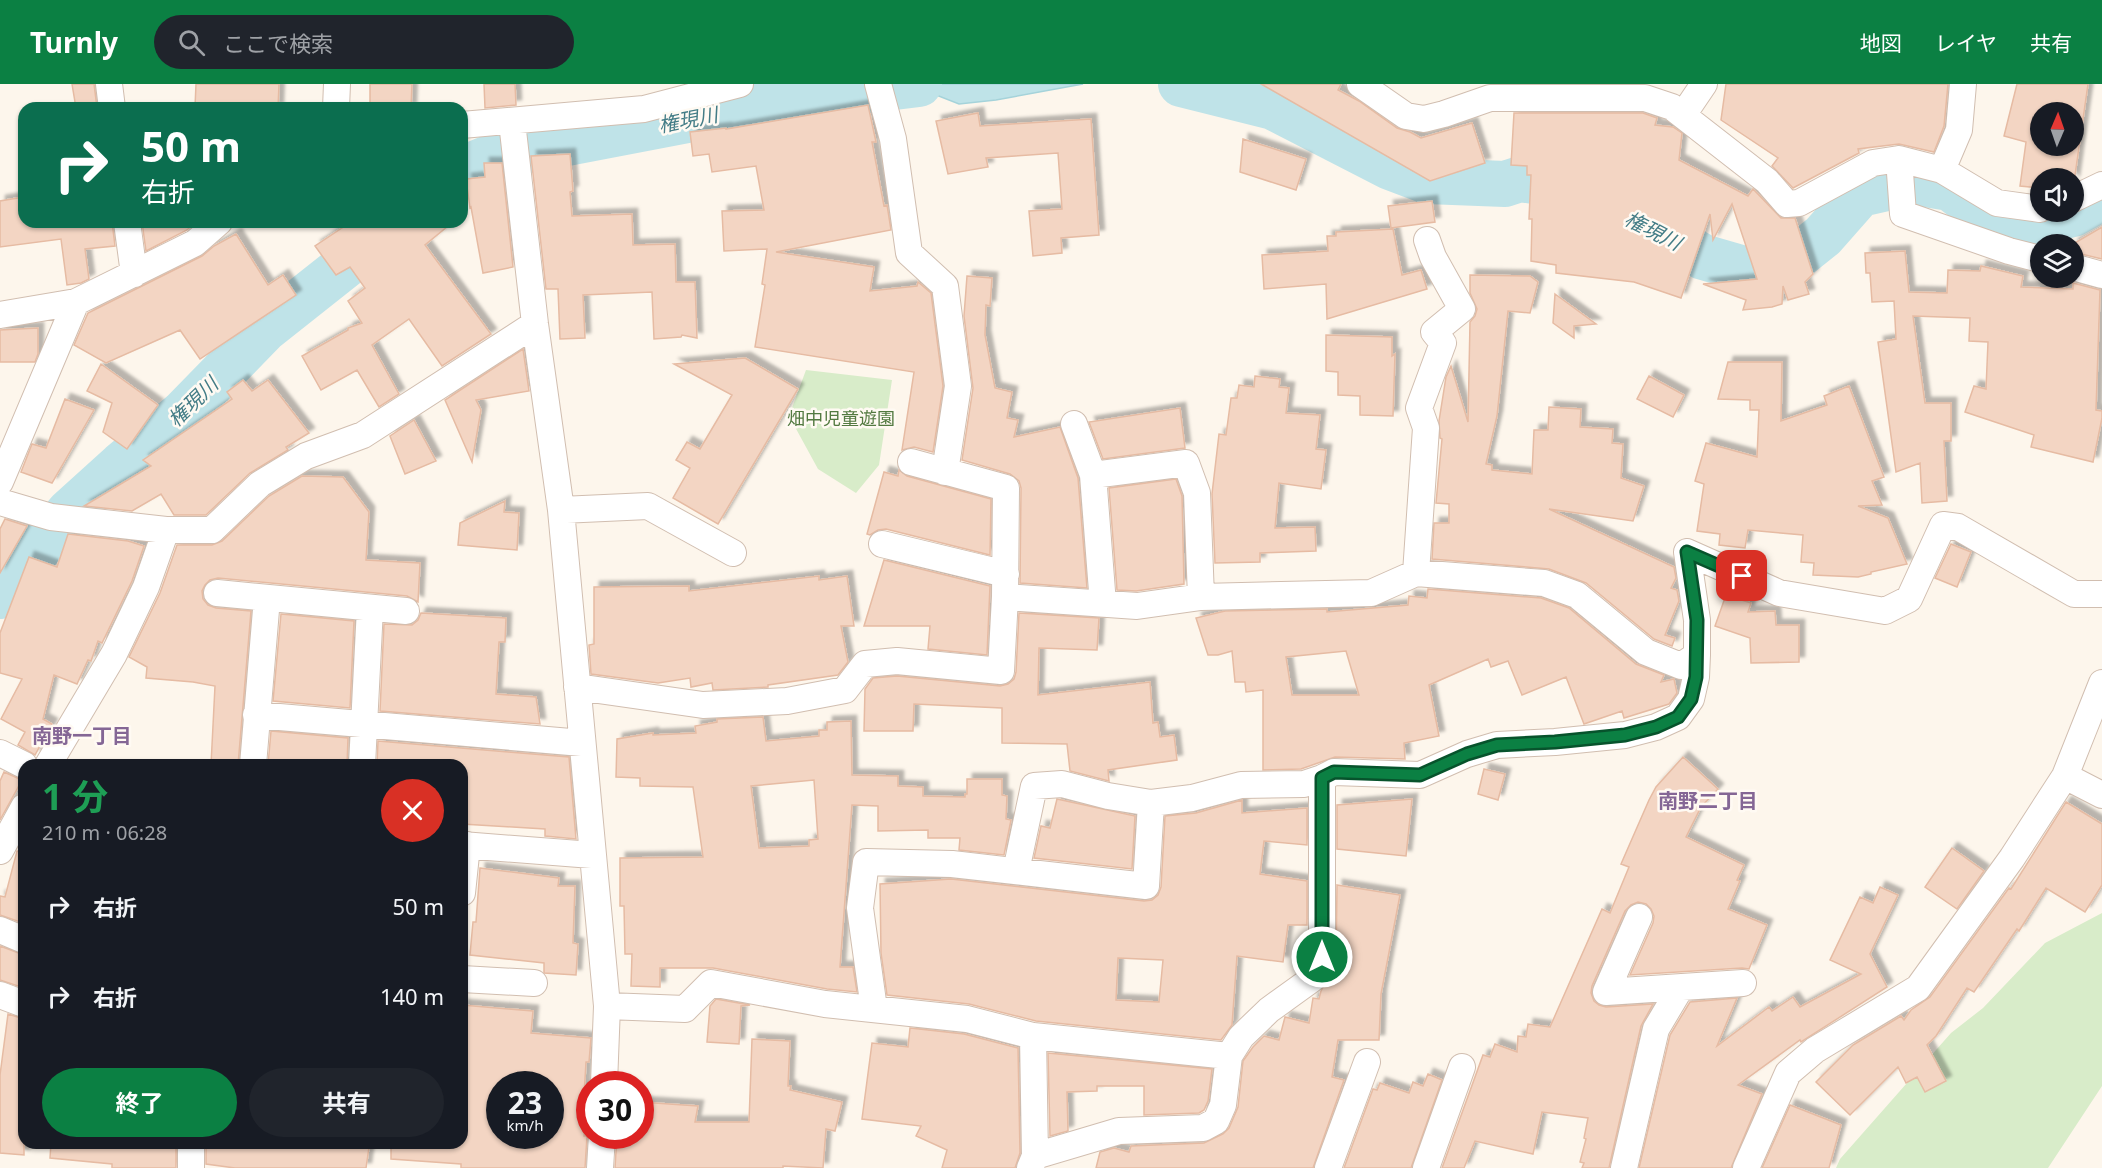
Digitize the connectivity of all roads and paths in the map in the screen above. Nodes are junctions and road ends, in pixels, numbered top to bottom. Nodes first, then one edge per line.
1 (109, 84) edge
2 (337, 84) edge
3 (740, 84) edge
4 (1360, 84) edge
5 (1704, 84) edge
6 (1963, 84) edge
7 (1516, 91) edge
8 (1576, 91) edge
9 (881, 92) edge
10 (111, 102) edge
11 (336, 102) edge
12 (1683, 115) junction
13 (468, 127) edge
14 (514, 144) junction
15 (1942, 170) junction
16 (1901, 179) junction
17 (2102, 185) edge
18 (2084, 194) edge
19 (2030, 208) edge
20 (128, 228) edge
21 (212, 228) edge
22 (1427, 240) dead end
23 (2030, 256) edge
24 (2084, 270) edge
25 (134, 274) junction
26 (2102, 275) edge
27 (76, 302) junction
28 (0, 315) edge
29 (535, 324) junction
30 (1074, 424) dead end
31 (911, 462) dead end
32 (945, 472) junction
33 (1093, 475) junction
34 (0, 482) edge
35 (0, 502) edge
36 (561, 510) junction
37 (166, 530) junction
38 (882, 544) dead end
39 (733, 553) dead end
40 (1416, 573) junction
41 (1005, 585) junction
42 (218, 593) dead end
43 (2102, 594) edge
44 (1201, 597) junction
45 (267, 598) junction
46 (1103, 604) junction
47 (370, 609) junction
48 (406, 612) dead end
49 (1697, 655) junction
50 (2102, 683) edge
51 (577, 687) junction
52 (256, 715) junction
53 (364, 724) junction
54 (582, 743) junction
55 (0, 753) edge
56 (52, 759) edge
57 (253, 759) edge
58 (362, 759) edge
59 (18, 762) edge
60 (2065, 776) junction
61 (1322, 778) junction
62 (2102, 795) edge
63 (1151, 803) junction
64 (18, 818) edge
65 (468, 845) edge
66 (0, 850) edge
67 (592, 855) junction
68 (1016, 871) junction
69 (1639, 917) dead end
70 (0, 930) edge
71 (18, 938) edge
72 (468, 979) edge
73 (534, 983) dead end
74 (1743, 983) dead end
75 (1681, 987) junction
76 (607, 1006) junction
77 (874, 1009) junction
78 (1033, 1036) junction
79 (1229, 1056) junction
80 (1367, 1062) dead end
81 (1462, 1067) dead end
82 (604, 1071) edge
83 (191, 1149) edge
84 (601, 1149) edge
85 (1033, 1162) edge
86 (191, 1168) edge
87 (600, 1168) edge
88 (1328, 1168) edge
89 (1426, 1168) edge
90 (1623, 1168) edge
91 (1746, 1168) edge

1 - 10 street
2 - 11 street
3 - 14 street
4 - 7 street
5 - 12 street
6 - 15 street
7 - 8 street
8 - 12 street
9 - 32 street
12 - 16 street
13 - 14 street
14 - 29 street
15 - 16 street
15 - 19 street
16 - 23 street
17 - 18 street
20 - 25 street
21 - 25 street
22 - 40 street
24 - 26 street
25 - 27 street
27 - 28 street
27 - 34 street
29 - 36 street
29 - 37 street
30 - 33 street
31 - 32 street
32 - 41 street
33 - 44 street
33 - 46 street
35 - 37 street
36 - 39 street
36 - 51 street
37 - 56 street
38 - 41 street
40 - 44 street
40 - 49 street
41 - 46 street
41 - 51 street
42 - 45 street
43 - 49 street
44 - 46 street
45 - 47 street
45 - 52 street
47 - 48 street
47 - 53 street
49 - 61 street
50 - 60 street
51 - 54 street
52 - 53 street
52 - 57 street
53 - 54 street
53 - 58 street
54 - 67 street
55 - 59 street
60 - 62 street
60 - 91 street
61 - 63 street
61 - 79 street
63 - 68 street
63 - 68 street
64 - 66 street
65 - 67 street
67 - 76 street
68 - 77 street
69 - 75 street
70 - 71 street
72 - 73 street
74 - 75 street
75 - 90 street
76 - 77 street
76 - 82 street
77 - 78 street
78 - 79 street
78 - 85 street
79 - 85 street
80 - 88 street
81 - 89 street
83 - 86 street
84 - 87 street

